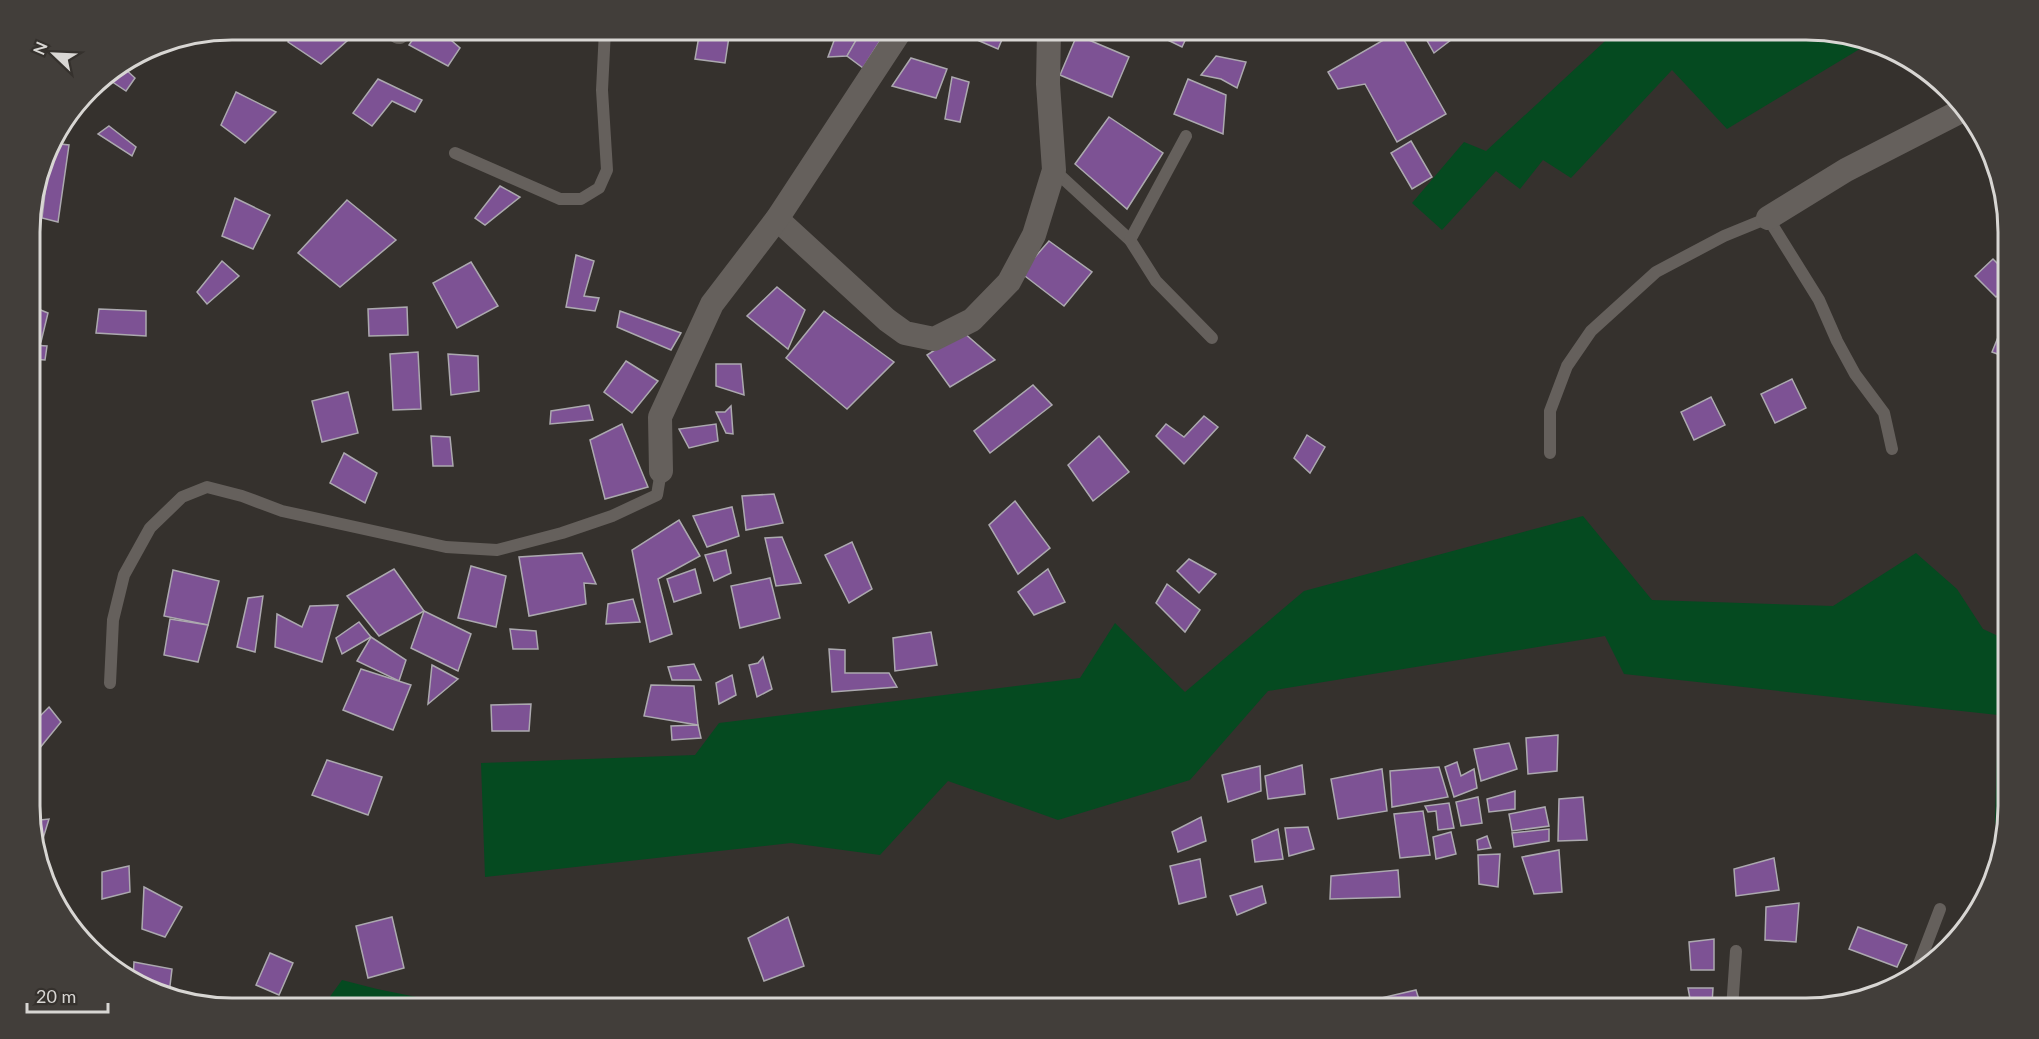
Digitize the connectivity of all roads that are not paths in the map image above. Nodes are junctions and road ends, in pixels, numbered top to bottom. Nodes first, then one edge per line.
1 (604, 41) edge
2 (894, 41) edge
3 (1049, 41) edge
4 (1956, 113) edge
5 (1186, 136) dead end
6 (455, 153) dead end
7 (1054, 170) junction
8 (1768, 218) junction
9 (777, 219) junction
10 (1130, 240) junction
11 (1212, 338) dead end
12 (1892, 449) dead end
13 (1550, 453) dead end
14 (661, 471) joint
15 (110, 683) dead end
16 (1940, 909) dead end
17 (1736, 951) dead end
18 (1920, 961) edge
19 (1733, 998) edge

1 - 6 lane
2 - 9 street
3 - 7 street
4 - 8 street
5 - 10 lane
7 - 9 street
7 - 10 lane
8 - 12 lane
8 - 13 lane
9 - 14 street
10 - 11 lane
14 - 15 lane
16 - 18 lane
17 - 19 lane

